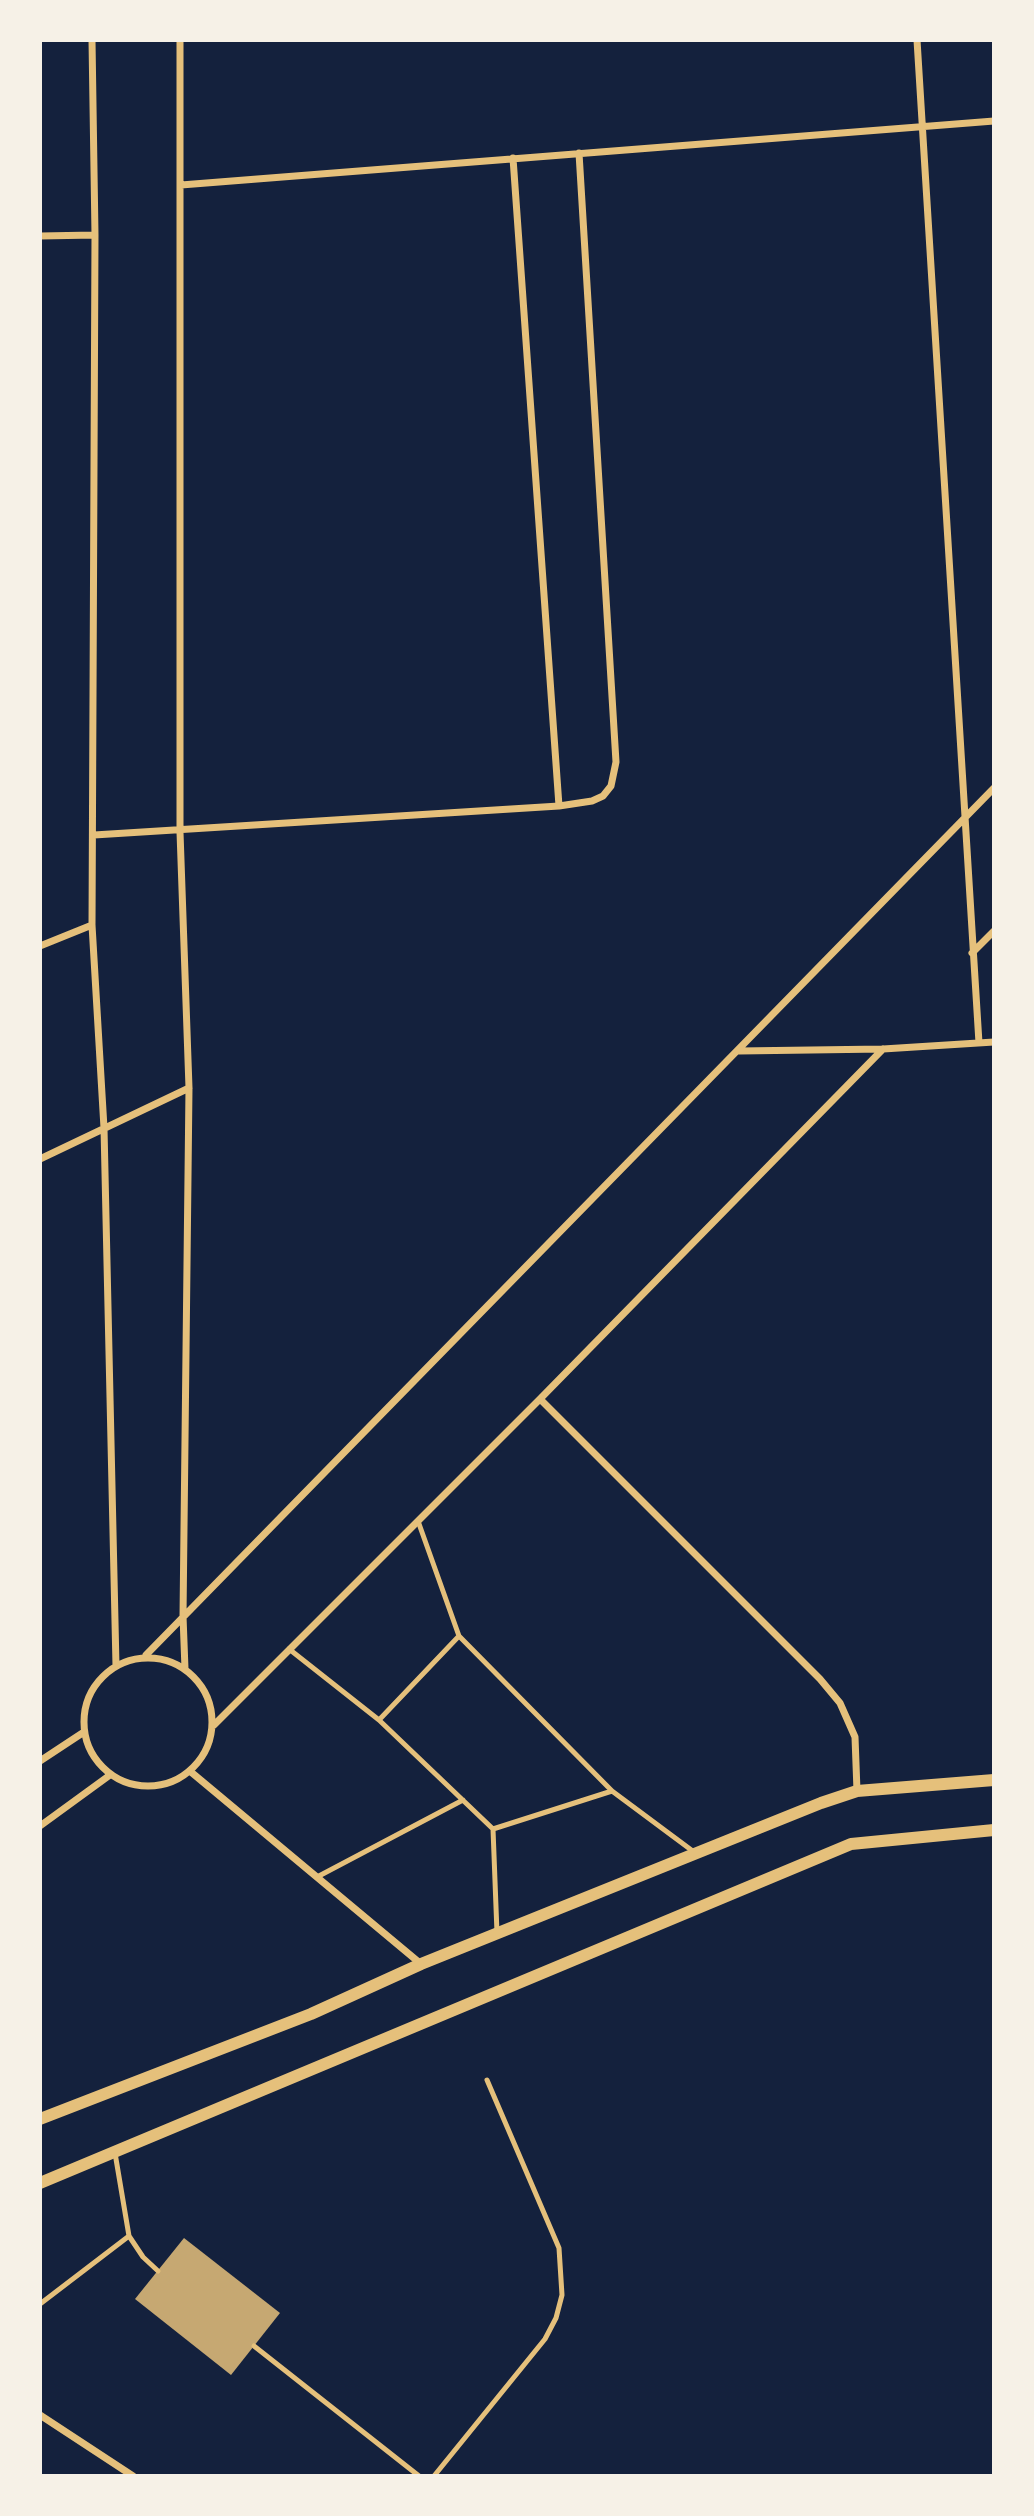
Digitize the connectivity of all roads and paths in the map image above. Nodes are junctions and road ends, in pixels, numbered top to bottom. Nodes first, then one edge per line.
1 (92, 40) edge
2 (180, 40) edge
3 (917, 40) edge
4 (994, 121) edge
5 (923, 126) junction
6 (579, 153) junction
7 (513, 159) junction
8 (181, 185) junction
9 (95, 235) junction
10 (40, 236) edge
11 (994, 788) edge
12 (559, 806) junction
13 (964, 818) junction
14 (180, 832) junction
15 (94, 835) junction
16 (92, 925) junction
17 (994, 931) edge
18 (40, 946) edge
19 (972, 953) junction
20 (994, 1042) edge
21 (979, 1043) junction
22 (883, 1049) junction
23 (739, 1051) junction
24 (189, 1088) junction
25 (104, 1128) junction
26 (40, 1159) edge
27 (540, 1399) junction
28 (418, 1520) junction
29 (183, 1616) junction
30 (459, 1636) junction
31 (289, 1649) junction
32 (146, 1655) junction
33 (117, 1666) junction
34 (185, 1669) junction
35 (379, 1720) junction
36 (214, 1724) junction
37 (84, 1732) junction
38 (40, 1761) edge
39 (191, 1772) junction
40 (110, 1775) junction
41 (994, 1780) edge
42 (612, 1791) junction
43 (857, 1791) junction
44 (463, 1800) junction
45 (40, 1826) edge
46 (493, 1829) junction
47 (994, 1830) edge
48 (696, 1853) junction
49 (317, 1877) junction
50 (497, 1933) junction
51 (421, 1964) junction
52 (487, 2080) dead end
53 (40, 2119) edge
54 (115, 2151) junction
55 (40, 2182) edge
56 (130, 2236) junction
57 (158, 2271) dead end
58 (40, 2304) edge
59 (254, 2346) dead end
60 (40, 2415) edge
61 (133, 2476) edge
62 (419, 2476) edge
63 (434, 2476) edge

1 - 9 street
2 - 8 street
3 - 5 street
4 - 5 street
5 - 6 street
5 - 13 street
6 - 7 street
6 - 12 street
7 - 8 street
7 - 12 street
8 - 14 street
9 - 10 street
9 - 15 street
11 - 13 street
12 - 14 street
13 - 19 street
13 - 23 street
14 - 15 street
14 - 24 street
15 - 16 street
16 - 18 street
16 - 25 street
17 - 19 street
19 - 21 street
20 - 21 street
21 - 22 street
22 - 23 street
22 - 27 street
23 - 29 street
24 - 25 street
24 - 29 street
25 - 26 street
25 - 33 street
27 - 28 street
27 - 43 street
28 - 30 lane
28 - 31 street
29 - 32 street
29 - 34 street
30 - 35 lane
30 - 42 lane
31 - 35 lane
31 - 36 street
32 - 33 street
32 - 34 street
33 - 37 street
34 - 36 street
35 - 44 lane
36 - 39 street
37 - 38 street
37 - 40 street
39 - 40 street
39 - 49 street
40 - 45 street
41 - 43 street
42 - 46 lane
42 - 48 lane
43 - 48 street
44 - 46 lane
44 - 49 lane
46 - 50 lane
47 - 54 street
48 - 50 street
49 - 51 street
50 - 51 street
51 - 53 street
52 - 63 lane
54 - 55 street
54 - 56 lane
56 - 57 lane
56 - 58 lane
59 - 62 lane
60 - 61 street

